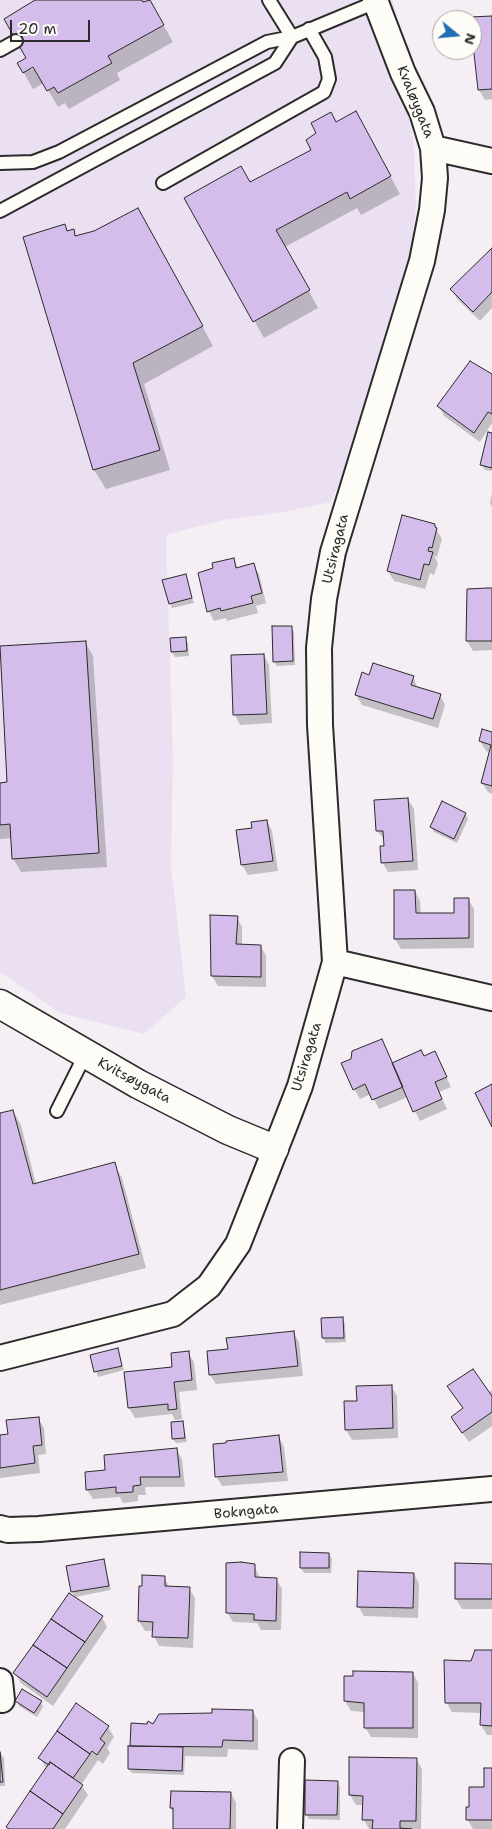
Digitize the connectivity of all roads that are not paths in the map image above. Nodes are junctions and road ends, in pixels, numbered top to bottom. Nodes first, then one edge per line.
1 (269, 0) edge
2 (376, 1) edge
3 (309, 29) junction
4 (292, 37) junction
5 (16, 41) dead end
6 (0, 50) edge
7 (433, 148) junction
8 (492, 161) edge
9 (0, 163) edge
10 (163, 183) dead end
11 (0, 211) edge
12 (335, 962) junction
13 (492, 998) edge
14 (0, 1004) edge
15 (86, 1055) junction
16 (57, 1110) dead end
17 (274, 1150) junction
18 (0, 1358) edge
19 (492, 1488) edge
20 (0, 1528) edge
21 (292, 1761) dead end
22 (290, 1829) edge

1 - 4 lane
2 - 3 lane
2 - 7 street, Kvaløygata
3 - 4 lane
3 - 10 lane
4 - 9 lane
4 - 11 lane
5 - 6 lane
7 - 8 street, Kvaløygata
7 - 12 street, Utsiragata
12 - 13 street
12 - 17 street, Utsiragata
14 - 15 street, Kvitsøygata
15 - 16 lane
15 - 17 street, Kvitsøygata
17 - 18 street
19 - 20 street, Bokngata
21 - 22 street

